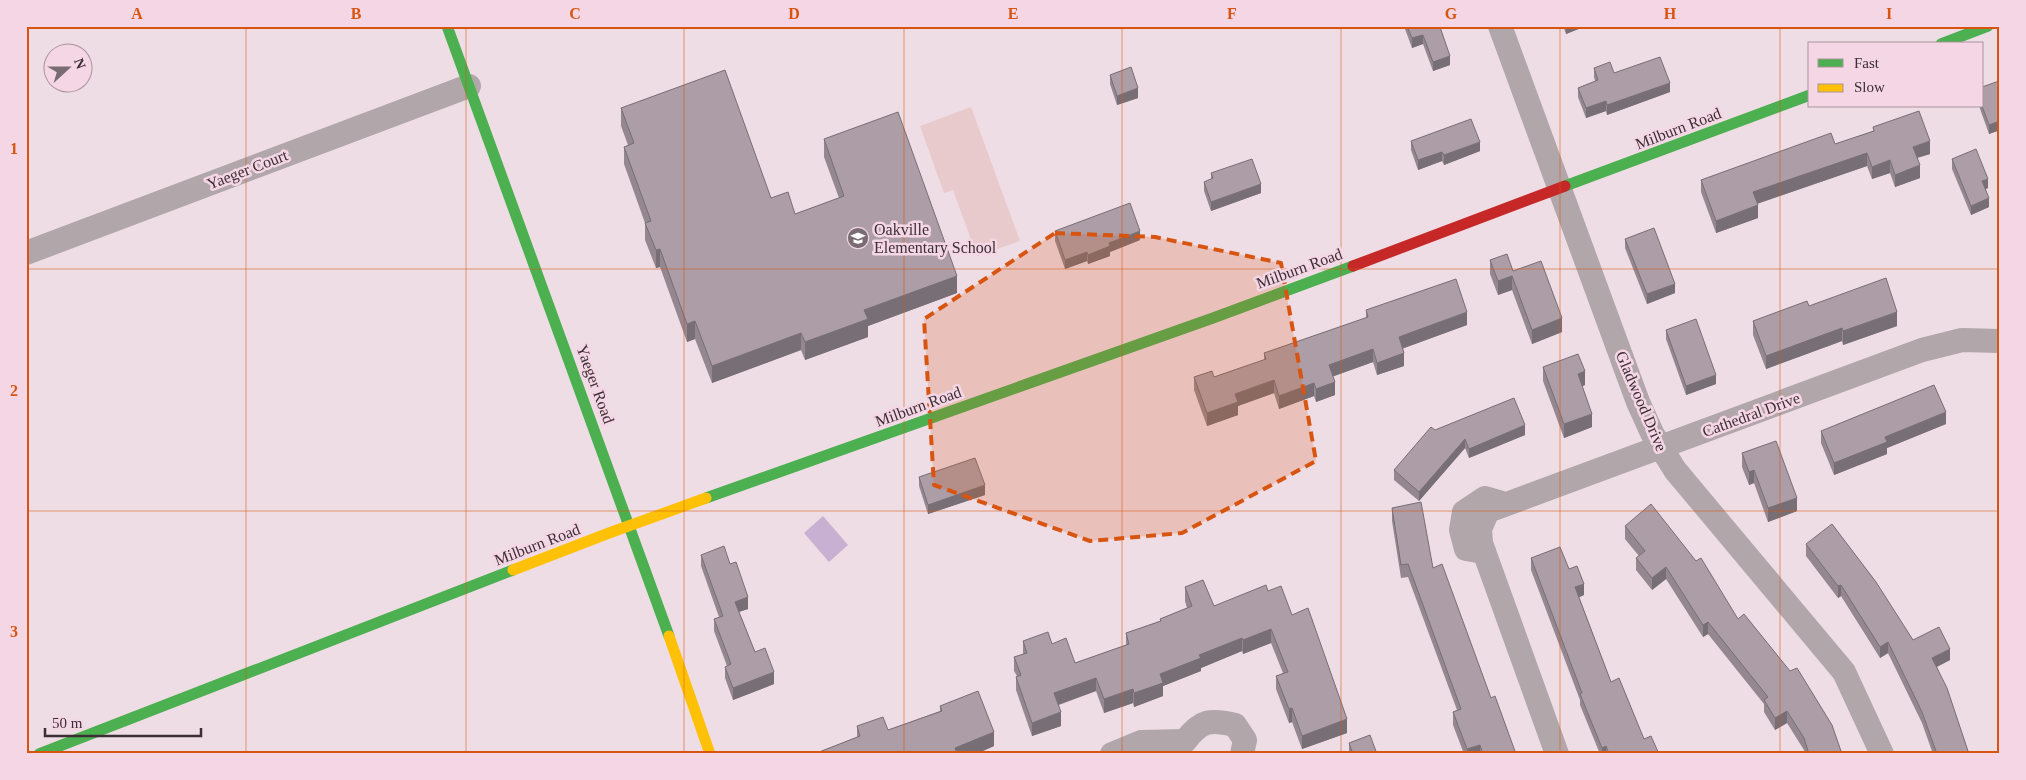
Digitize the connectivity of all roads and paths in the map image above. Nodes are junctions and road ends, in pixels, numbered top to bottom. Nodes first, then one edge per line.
1 (447, 26) edge
2 (1500, 26) edge
3 (1988, 26) edge
4 (1946, 42) edge
5 (468, 86) junction
6 (1808, 96) edge
7 (1560, 189) junction
8 (26, 253) edge
9 (2000, 341) edge
10 (1660, 448) junction
11 (630, 526) junction
12 (1188, 748) edge
13 (39, 754) edge
14 (710, 754) edge
15 (1112, 754) edge
16 (1242, 754) edge
17 (1557, 754) edge
18 (1882, 754) edge

1 - 5 street, Yaeger Road
2 - 7 street, Gladwood Drive
3 - 4 street
5 - 8 street, Yaeger Court
5 - 11 street, Yaeger Road
6 - 7 street, Milburn Road
7 - 10 street, Gladwood Drive
7 - 11 street, Milburn Road
9 - 10 street, Cathedral Drive
10 - 17 street, Cathedral Drive
10 - 18 street, Gladwood Drive
11 - 13 street, Milburn Road
11 - 14 street, Yaeger Road
12 - 15 street
12 - 16 street

